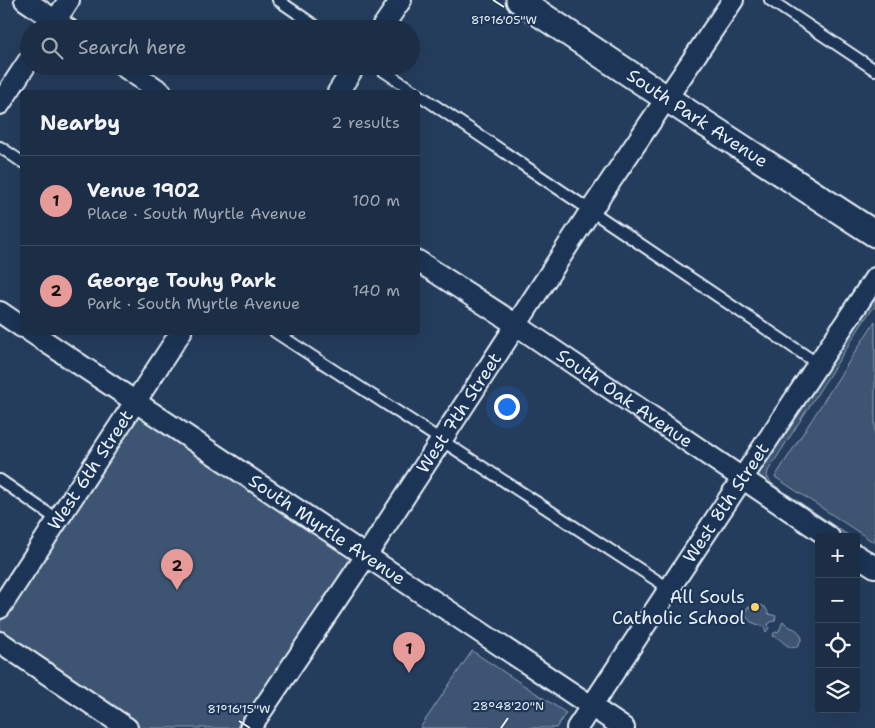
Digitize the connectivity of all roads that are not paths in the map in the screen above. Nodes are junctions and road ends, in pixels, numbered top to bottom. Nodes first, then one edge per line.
1 (25, 0) edge
2 (69, 0) edge
3 (278, 0) edge
4 (401, 0) edge
5 (520, 0) edge
6 (733, 0) edge
7 (770, 0) edge
8 (50, 20) edge
9 (60, 20) edge
10 (307, 20) edge
11 (387, 20) edge
12 (875, 70) edge
13 (20, 74) edge
14 (136, 75) edge
15 (349, 75) edge
16 (389, 75) edge
17 (158, 90) edge
18 (339, 90) edge
19 (412, 90) edge
20 (420, 96) edge
21 (666, 98) junction
22 (0, 104) edge
23 (0, 147) edge
24 (20, 161) edge
25 (591, 210) junction
26 (875, 234) edge
27 (420, 262) edge
28 (875, 278) edge
29 (0, 312) edge
30 (516, 324) junction
31 (20, 326) edge
32 (35, 335) edge
33 (179, 335) edge
34 (280, 335) edge
35 (818, 364) junction
36 (136, 403) junction
37 (442, 439) junction
38 (742, 478) junction
39 (0, 480) edge
40 (58, 520) junction
41 (823, 533) edge
42 (366, 556) junction
43 (860, 558) edge
44 (875, 568) edge
45 (670, 589) junction
46 (0, 608) edge
47 (0, 642) edge
48 (592, 707) junction
49 (127, 728) edge
50 (250, 728) edge
51 (577, 728) edge
52 (624, 728) edge

1 - 8 street
2 - 9 street
3 - 10 lane
4 - 11 street
5 - 21 street, South Park Avenue
6 - 21 street, West 7th Street
7 - 12 lane
13 - 22 street
14 - 17 street
15 - 18 street
16 - 19 lane
20 - 25 lane
21 - 25 street, West 7th Street
21 - 26 street, South Park Avenue
23 - 24 lane
25 - 30 street, West 7th Street
25 - 35 lane
27 - 30 street, South Oak Avenue
28 - 35 street, West 8th Street
29 - 31 street
30 - 37 street, West 7th Street
30 - 38 street, South Oak Avenue
32 - 36 street, South Myrtle Avenue
33 - 36 street, West 6th Street
34 - 37 lane
35 - 38 street, West 8th Street
36 - 40 street, West 6th Street
36 - 42 street, South Myrtle Avenue
37 - 42 street, West 7th Street
37 - 45 lane
38 - 41 street, South Oak Avenue
38 - 45 street, West 8th Street
39 - 40 lane
40 - 46 street, West 6th Street
42 - 48 street, South Myrtle Avenue
42 - 50 street, West 7th Street
43 - 44 street
45 - 48 street, West 8th Street
47 - 49 street
48 - 51 street, West 8th Street
48 - 52 street, South Myrtle Avenue

